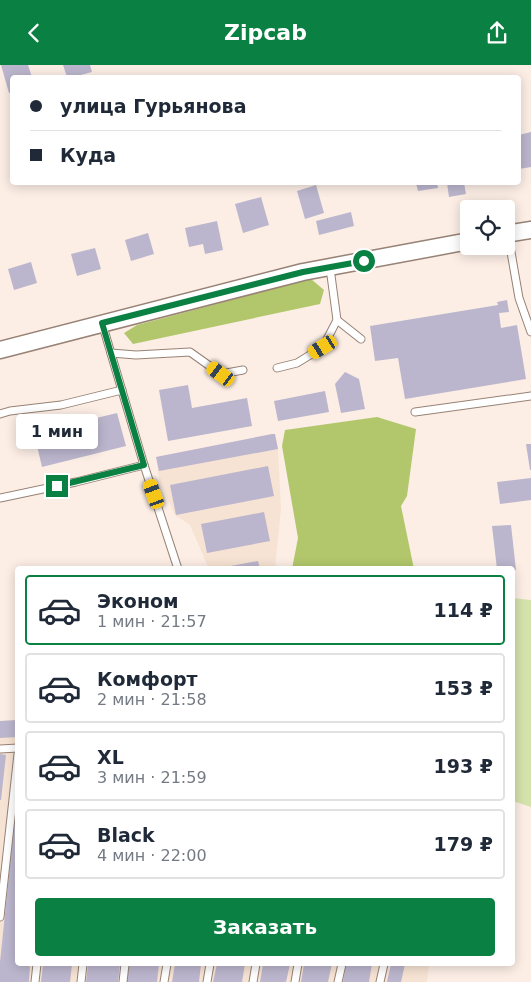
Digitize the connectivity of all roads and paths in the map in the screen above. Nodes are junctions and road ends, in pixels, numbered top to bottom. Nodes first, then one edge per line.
1 (531, 230) edge
2 (515, 233) edge
3 (460, 243) edge
4 (511, 255) edge
5 (330, 267) junction
6 (337, 319) junction
7 (102, 323) junction
8 (531, 332) edge
9 (361, 339) dead end
10 (0, 350) edge
11 (111, 353) junction
12 (277, 367) dead end
13 (243, 370) dead end
14 (122, 390) junction
15 (531, 396) edge
16 (415, 412) dead end
17 (0, 414) edge
18 (144, 465) junction
19 (0, 498) edge
20 (177, 566) edge
21 (15, 748) edge
22 (0, 749) edge
23 (15, 782) edge
24 (0, 917) edge
25 (37, 966) edge
26 (83, 966) edge
27 (125, 966) edge
28 (166, 966) edge
29 (210, 966) edge
30 (256, 966) edge
31 (298, 966) edge
32 (342, 966) edge
33 (384, 966) edge
34 (35, 982) edge
35 (81, 982) edge
36 (123, 982) edge
37 (164, 982) edge
38 (207, 982) edge
39 (253, 982) edge
40 (295, 982) edge
41 (338, 982) edge
42 (380, 982) edge

1 - 2 street
3 - 5 street
4 - 8 lane
5 - 6 lane
5 - 7 street
6 - 9 lane
6 - 12 lane
7 - 10 street
7 - 11 lane
11 - 13 lane
11 - 14 lane
14 - 17 lane
14 - 18 lane
15 - 16 lane
18 - 19 lane
18 - 20 lane
21 - 22 lane
23 - 24 lane
25 - 34 lane
26 - 35 lane
27 - 36 lane
28 - 37 lane
29 - 38 lane
30 - 39 lane
31 - 40 lane
32 - 41 lane
33 - 42 lane

